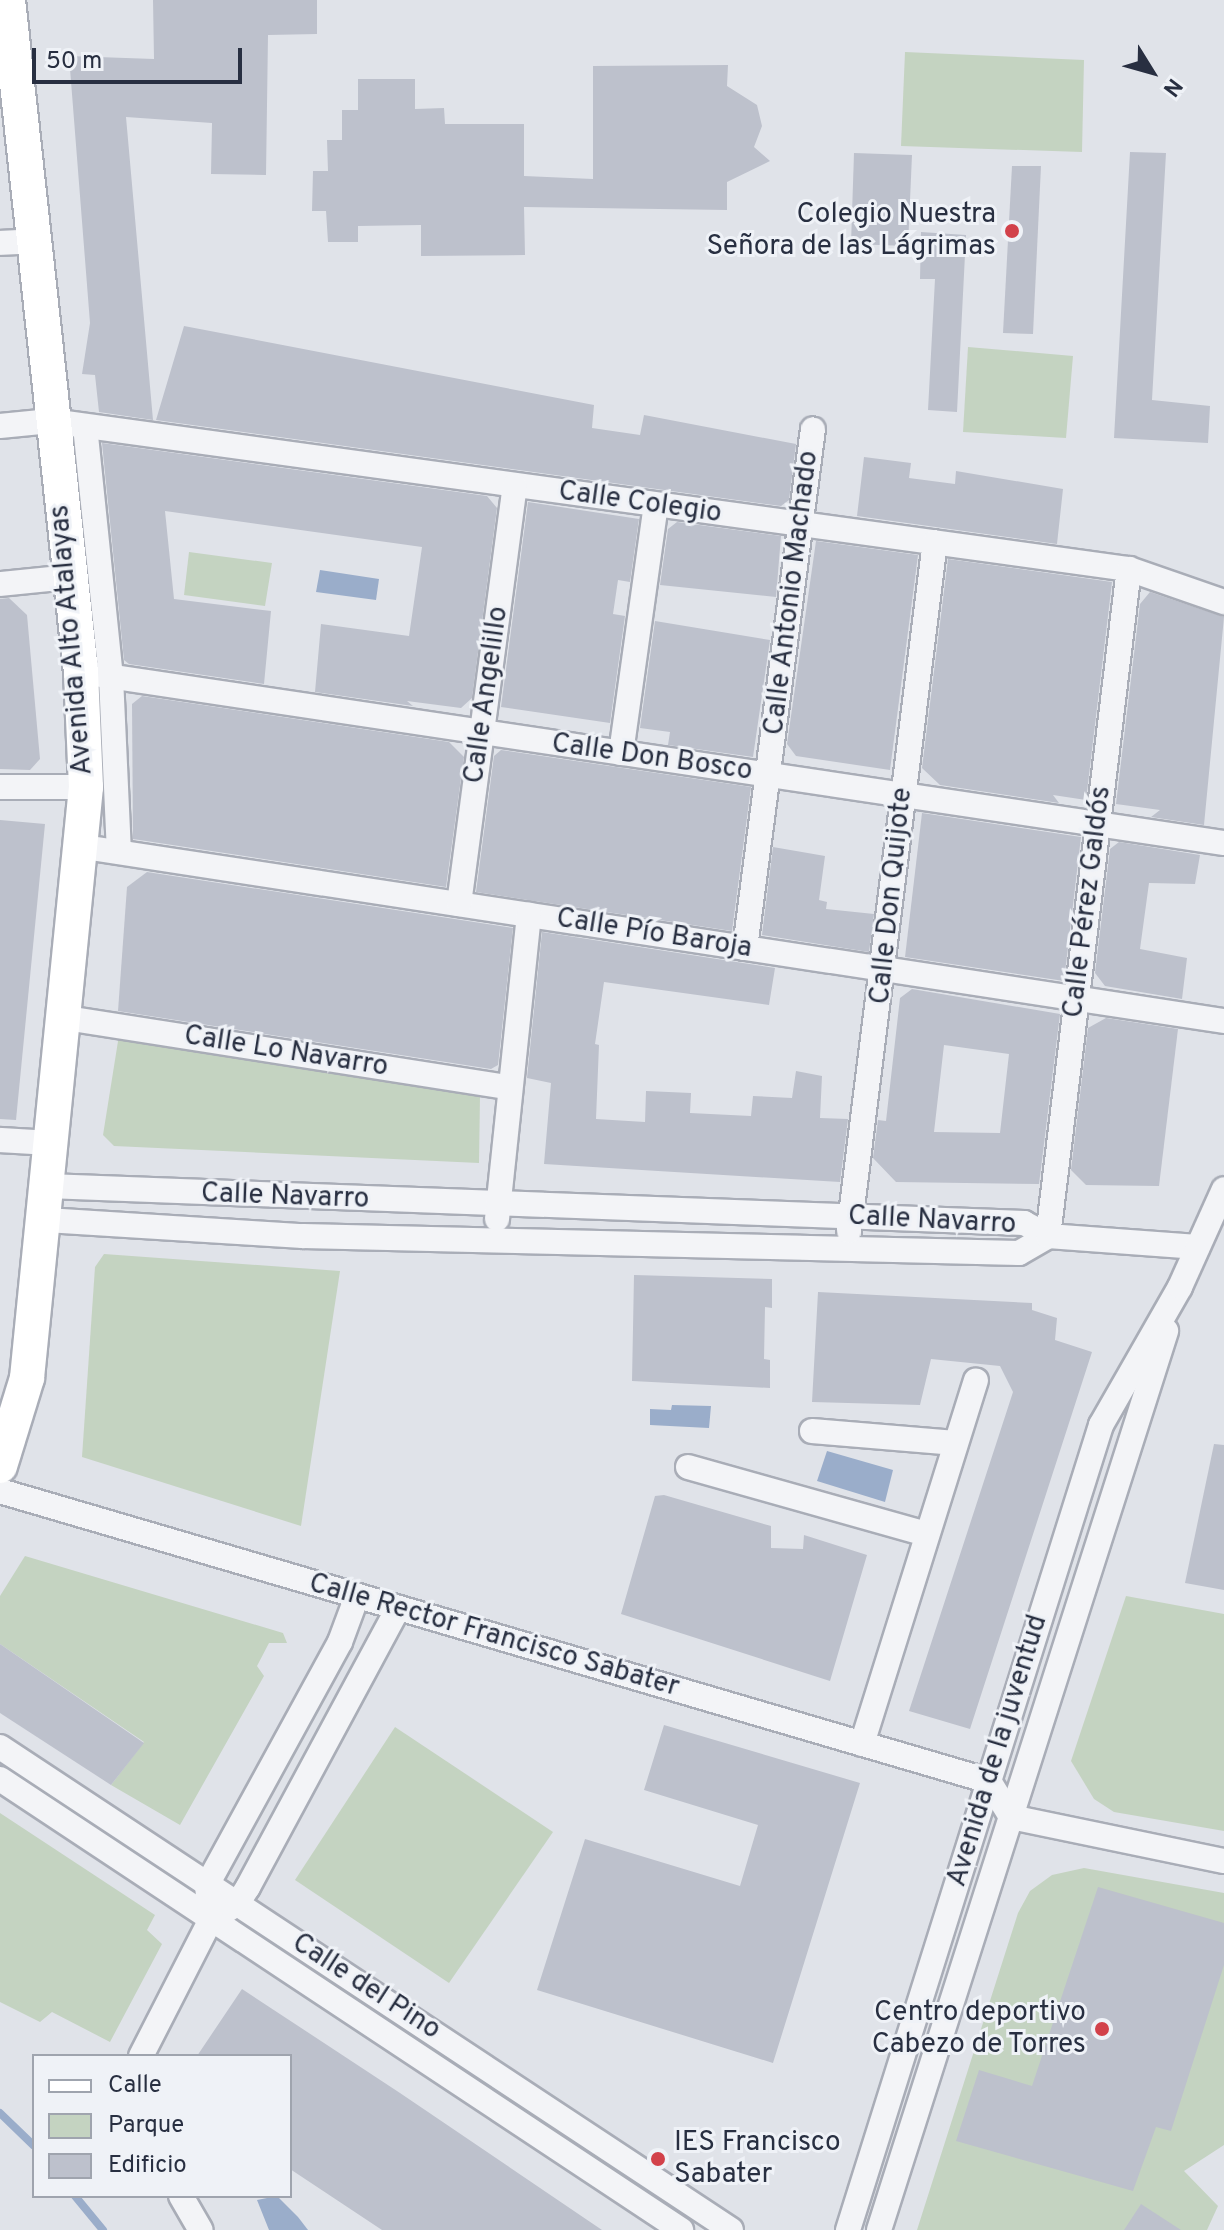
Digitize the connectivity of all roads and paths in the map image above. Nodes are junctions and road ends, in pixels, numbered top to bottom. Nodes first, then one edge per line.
1 (8, 0) edge
2 (6, 38) edge
3 (16, 242) edge
4 (51, 421) junction
5 (0, 426) edge
6 (85, 426) junction
7 (813, 429) dead end
8 (515, 487) junction
9 (656, 505) junction
10 (802, 525) junction
11 (935, 542) junction
12 (1129, 569) junction
13 (69, 577) junction
14 (0, 584) edge
15 (1224, 602) edge
16 (96, 675) junction
17 (482, 732) junction
18 (621, 753) junction
19 (768, 775) junction
20 (0, 787) edge
21 (86, 787) junction
22 (904, 795) junction
23 (1098, 824) junction
24 (1224, 843) edge
25 (84, 847) junction
26 (119, 852) junction
27 (459, 904) junction
28 (529, 915) junction
29 (745, 948) junction
30 (885, 970) junction
31 (1077, 998) junction
32 (66, 1018) junction
33 (1224, 1021) edge
34 (507, 1087) junction
35 (0, 1140) edge
36 (51, 1143) junction
37 (47, 1186) junction
38 (1224, 1189) edge
39 (498, 1205) junction
40 (850, 1217) junction
41 (46, 1220) junction
42 (1048, 1236) junction
43 (494, 1241) junction
44 (1198, 1247) junction
45 (846, 1249) junction
46 (1180, 1287) junction
47 (976, 1380) dead end
48 (812, 1431) dead end
49 (956, 1443) junction
50 (0, 1466) edge
51 (688, 1467) dead end
52 (0, 1491) edge
53 (926, 1534) junction
54 (1057, 1564) junction
55 (357, 1596) junction
56 (398, 1608) junction
57 (862, 1744) junction
58 (0, 1747) edge
59 (0, 1779) edge
60 (989, 1781) junction
61 (1011, 1817) junction
62 (1224, 1861) edge
63 (207, 1885) junction
64 (237, 1904) junction
65 (211, 1919) junction
66 (931, 1963) junction
67 (142, 2054) edge
68 (886, 2108) junction
69 (182, 2198) edge
70 (201, 2230) edge
71 (681, 2230) edge
72 (731, 2230) edge
73 (848, 2230) edge
74 (862, 2230) edge
75 (879, 2230) edge

1 - 2 main road, Avenida Alto Atalayas
2 - 3 main road, Avenida Alto Atalayas
3 - 4 main road, Avenida Alto Atalayas
4 - 5 street, Calle Colegio
4 - 6 street, Calle Colegio
4 - 13 main road, Avenida Alto Atalayas
6 - 8 street, Calle Colegio
6 - 16 street
7 - 10 street, Calle Antonio Machado
8 - 9 street, Calle Colegio
8 - 17 street, Calle Angelillo
9 - 10 street, Calle Colegio
9 - 18 street
10 - 11 street, Calle Colegio
10 - 19 street, Calle Antonio Machado
11 - 12 street, Calle Colegio
11 - 22 street, Calle Don Quijote
12 - 15 street, Calle Colegio
12 - 23 street, Calle Pérez Galdós
13 - 14 street
13 - 16 main road, Avenida Alto Atalayas
16 - 17 street, Calle Don Bosco
16 - 21 main road, Avenida Alto Atalayas
16 - 26 street
17 - 18 street, Calle Don Bosco
17 - 27 street, Calle Angelillo
18 - 19 street, Calle Don Bosco
19 - 22 street, Calle Don Bosco
19 - 29 street, Calle Antonio Machado
20 - 21 street
21 - 25 main road, Avenida Alto Atalayas
22 - 23 street, Calle Don Bosco
22 - 30 street, Calle Don Quijote
23 - 24 street, Calle Don Bosco
23 - 31 street, Calle Pérez Galdós
25 - 26 street, Calle Pío Baroja
25 - 32 main road, Avenida Alto Atalayas
26 - 27 street, Calle Pío Baroja
27 - 28 street, Calle Pío Baroja
28 - 29 street, Calle Pío Baroja
28 - 34 street
29 - 30 street, Calle Pío Baroja
30 - 31 street, Calle Pío Baroja
30 - 40 street, Calle Don Quijote
31 - 33 street, Calle Pío Baroja
31 - 42 street, Calle Pérez Galdós
32 - 34 street, Calle Lo Navarro
32 - 36 main road, Avenida Alto Atalayas
34 - 39 street
35 - 36 street
36 - 37 main road, Avenida Alto Atalayas
37 - 39 street, Calle Navarro
37 - 41 main road, Avenida Alto Atalayas
38 - 44 street, Avenida de la juventud
39 - 40 street, Calle Navarro
39 - 43 street
40 - 42 street, Calle Navarro
40 - 45 street, Calle Don Quijote
41 - 43 street, Calle Navarro
41 - 50 main road, Avenida Alto Atalayas
42 - 44 street
42 - 45 street, Calle Navarro
43 - 45 street, Calle Navarro
44 - 46 street, Avenida de la juventud
46 - 54 street, Avenida de la juventud
46 - 61 street, Avenida de la juventud
47 - 49 street
48 - 49 street
49 - 53 street
51 - 53 street
52 - 55 street, Calle Rector Francisco Sabater
53 - 57 street
54 - 60 street, Avenida de la juventud
54 - 61 street
55 - 56 street, Calle Rector Francisco Sabater
55 - 63 street
56 - 57 street, Calle Rector Francisco Sabater
56 - 64 street
57 - 60 street, Calle Rector Francisco Sabater
58 - 63 street, Calle del Pino
59 - 65 street, Calle del Pino
60 - 61 street
60 - 66 street, Avenida de la juventud
61 - 62 street
61 - 66 street
61 - 75 street, Avenida de la juventud
63 - 64 street, Calle del Pino
63 - 65 street
64 - 65 street
64 - 72 street, Calle del Pino
65 - 67 street
65 - 71 street, Calle del Pino
66 - 68 street, Avenida de la juventud
68 - 73 street, Avenida de la juventud
68 - 74 street
69 - 70 street

